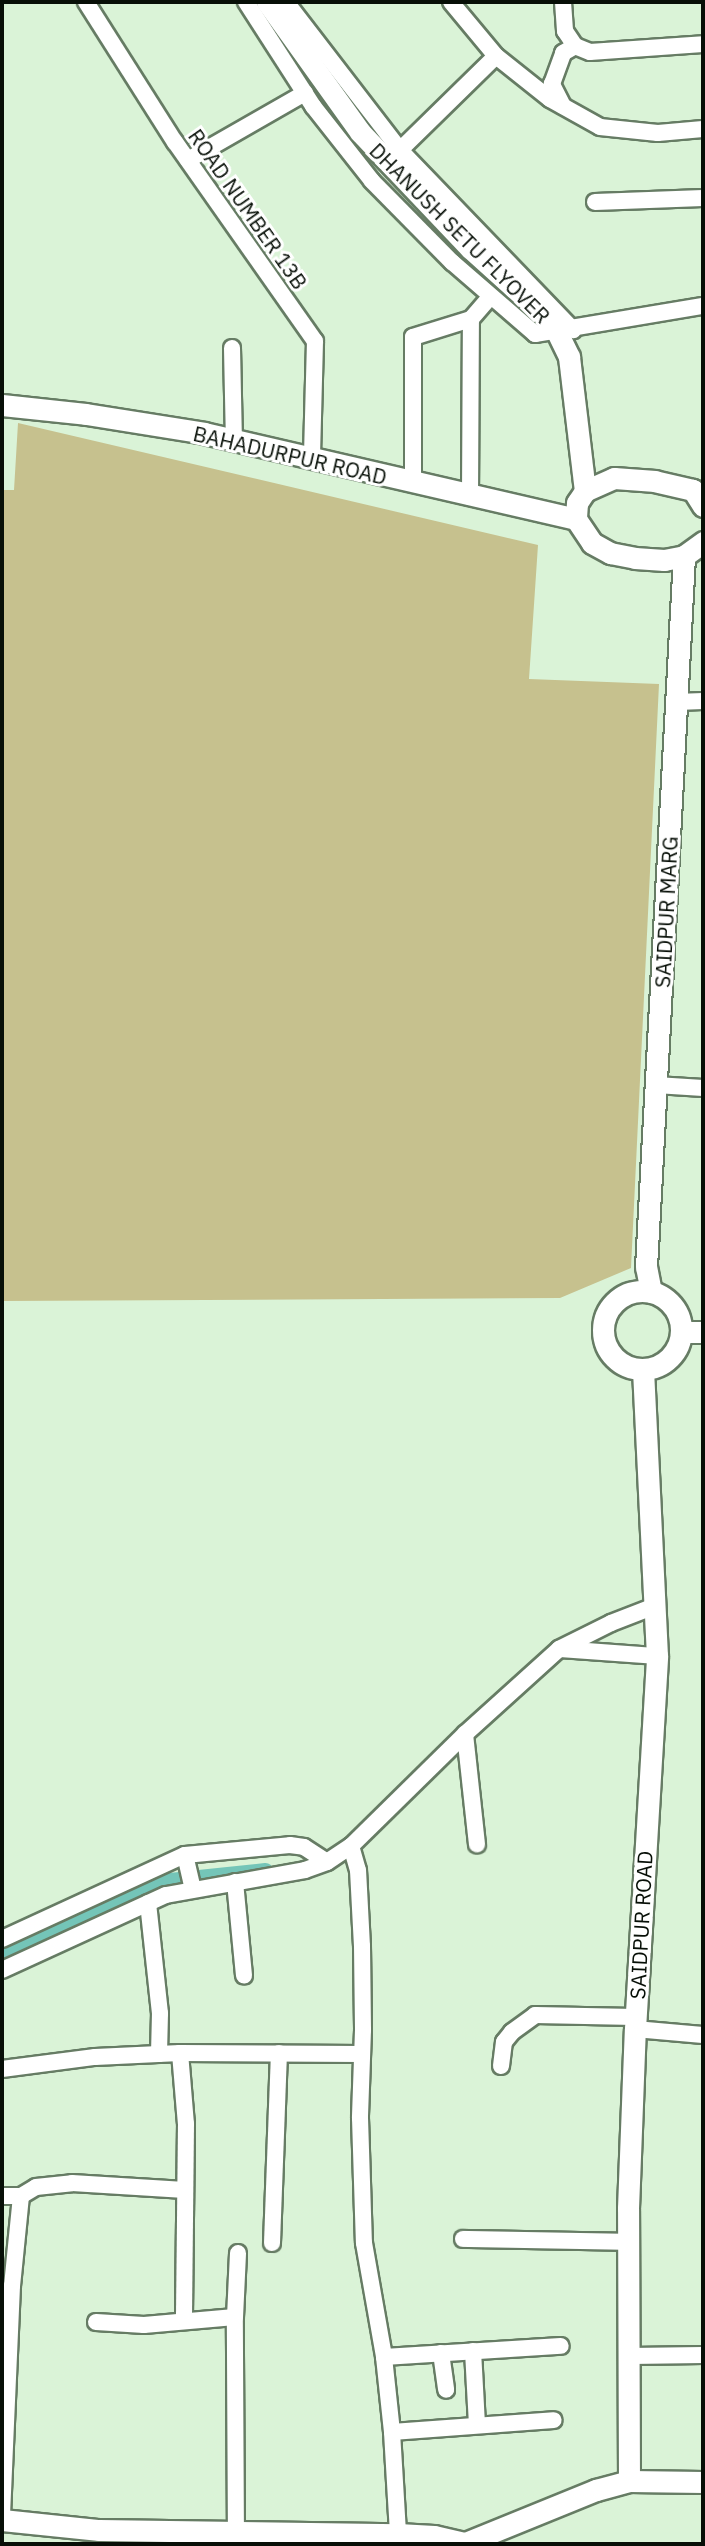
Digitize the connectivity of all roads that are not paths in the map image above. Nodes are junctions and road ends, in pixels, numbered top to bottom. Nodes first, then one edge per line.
1 (86, 2) edge
2 (246, 2) edge
3 (267, 2) edge
4 (286, 2) edge
5 (451, 2) edge
6 (563, 2) edge
7 (703, 44) edge
8 (575, 46) junction
9 (496, 56) junction
10 (305, 93) junction
11 (563, 106) junction
12 (703, 129) edge
13 (400, 150) junction
14 (188, 160) junction
15 (703, 198) edge
16 (595, 202) dead end
17 (490, 297) junction
18 (703, 306) edge
19 (471, 319) junction
20 (560, 328) junction
21 (232, 348) dead end
22 (2, 405) edge
23 (234, 440) junction
24 (580, 454) junction
25 (312, 457) junction
26 (614, 478) junction
27 (413, 484) junction
28 (585, 491) junction
29 (700, 495) edge
30 (470, 496) junction
31 (576, 519) junction
32 (703, 542) edge
33 (684, 556) junction
34 (703, 701) edge
35 (677, 702) junction
36 (656, 1085) junction
37 (703, 1088) edge
38 (641, 1292) junction
39 (682, 1332) junction
40 (703, 1332) edge
41 (643, 1369) junction
42 (655, 1606) junction
43 (559, 1649) junction
44 (657, 1656) junction
45 (465, 1734) junction
46 (477, 1844) dead end
47 (351, 1846) junction
48 (186, 1859) junction
49 (327, 1862) junction
50 (235, 1882) junction
51 (192, 1886) junction
52 (148, 1903) junction
53 (2, 1939) edge
54 (2, 1970) edge
55 (244, 1976) dead end
56 (635, 2023) junction
57 (703, 2035) edge
58 (180, 2053) junction
59 (279, 2053) junction
60 (159, 2054) junction
61 (362, 2054) junction
62 (501, 2066) dead end
63 (2, 2069) edge
64 (185, 2190) junction
65 (2, 2196) edge
66 (21, 2196) junction
67 (463, 2239) dead end
68 (628, 2242) junction
69 (272, 2243) dead end
70 (238, 2253) dead end
71 (235, 2318) junction
72 (184, 2321) junction
73 (96, 2322) dead end
74 (561, 2346) dead end
75 (473, 2351) junction
76 (441, 2353) junction
77 (703, 2355) edge
78 (630, 2356) junction
79 (384, 2357) junction
80 (446, 2390) dead end
81 (554, 2420) dead end
82 (477, 2426) junction
83 (4, 2427) edge
84 (392, 2432) junction
85 (629, 2481) junction
86 (703, 2482) edge
87 (2, 2515) edge
88 (2, 2520) edge
89 (398, 2534) junction
90 (107, 2537) edge
91 (236, 2538) edge
92 (464, 2544) edge

1 - 14 street, ROAD NUMBER 13B
2 - 10 street
3 - 20 main road, DHANUSH SETU FLYOVER
4 - 13 street
5 - 9 street
6 - 8 street
7 - 8 street
8 - 11 street
9 - 11 street
9 - 13 street
10 - 14 street
10 - 17 street
11 - 12 street
13 - 20 street
14 - 25 street, ROAD NUMBER 13B
15 - 16 street
17 - 19 street
17 - 20 street
18 - 20 street
19 - 27 street
19 - 30 street
20 - 24 main road
21 - 23 street
22 - 23 main road, BAHADURPUR ROAD
23 - 25 main road, BAHADURPUR ROAD
24 - 26 main road
24 - 28 main road
25 - 27 main road, BAHADURPUR ROAD
26 - 28 main road
26 - 29 main road
27 - 30 main road, BAHADURPUR ROAD
28 - 31 main road
30 - 31 main road, BAHADURPUR ROAD
31 - 33 main road
32 - 33 main road
33 - 35 main road, SAIDPUR MARG
34 - 35 street
35 - 36 main road, SAIDPUR MARG
36 - 37 street
36 - 38 main road, SAIDPUR MARG
38 - 39 main road
38 - 41 main road
39 - 40 main road
39 - 41 main road
41 - 42 main road, SAIDPUR ROAD
42 - 43 street
42 - 44 main road, SAIDPUR ROAD
43 - 44 street
43 - 45 street
44 - 56 main road, SAIDPUR ROAD
45 - 46 street
45 - 47 street
47 - 49 street
47 - 61 street
48 - 49 street
48 - 51 street
48 - 53 street
49 - 50 street
50 - 51 street
50 - 55 street
51 - 52 street
52 - 54 street
52 - 60 street
56 - 57 street
56 - 62 street
56 - 68 main road, SAIDPUR ROAD
58 - 59 street
58 - 60 street
58 - 64 street
59 - 61 street
59 - 69 street
60 - 63 street
61 - 79 street
64 - 66 street
64 - 72 street
65 - 66 street
66 - 83 street
67 - 68 street
68 - 78 main road, SAIDPUR ROAD
70 - 71 street
71 - 72 street
71 - 91 street
72 - 73 street
74 - 75 street
75 - 76 street
75 - 82 street
76 - 79 street
76 - 80 street
77 - 78 street
78 - 85 main road, SAIDPUR ROAD
79 - 84 street
81 - 82 street
82 - 84 street
83 - 87 street
84 - 89 street
85 - 86 main road
85 - 92 main road
88 - 90 main road
89 - 91 main road
89 - 92 main road
90 - 91 main road

